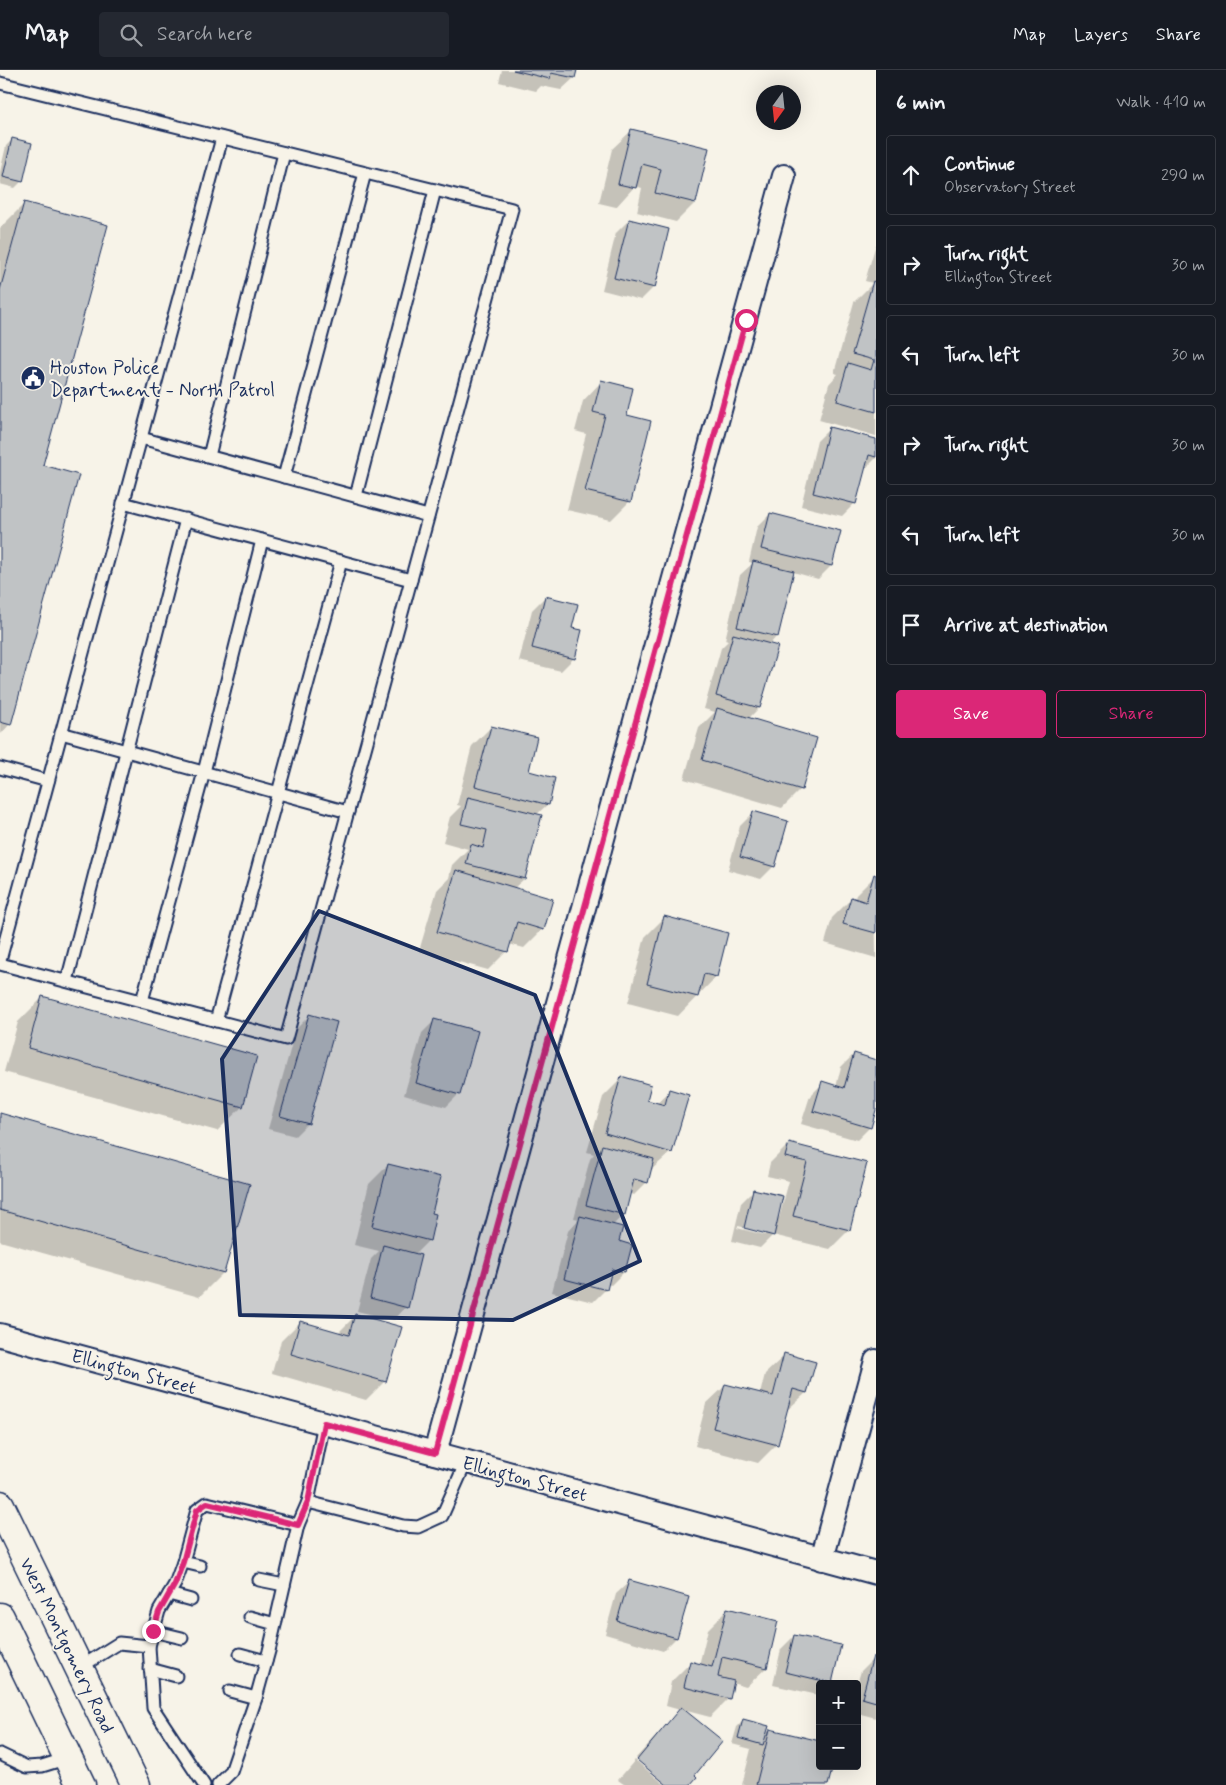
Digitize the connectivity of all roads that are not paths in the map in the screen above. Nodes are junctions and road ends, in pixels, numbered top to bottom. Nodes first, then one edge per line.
1 (0, 83) edge
2 (222, 138) junction
3 (284, 153) junction
4 (365, 172) junction
5 (784, 176) dead end
6 (435, 190) junction
7 (141, 438) junction
8 (208, 456) junction
9 (284, 477) junction
10 (356, 496) junction
11 (123, 502) junction
12 (428, 516) junction
13 (186, 520) junction
14 (262, 540) junction
15 (341, 561) junction
16 (411, 580) junction
17 (61, 733) junction
18 (127, 751) junction
19 (0, 768) edge
20 (204, 772) junction
21 (48, 781) junction
22 (277, 792) junction
23 (348, 812) junction
24 (0, 962) edge
25 (67, 981) junction
26 (142, 1001) junction
27 (216, 1021) junction
28 (0, 1334) edge
29 (876, 1361) edge
30 (324, 1423) junction
31 (435, 1453) junction
32 (466, 1462) junction
33 (308, 1502) junction
34 (0, 1505) edge
35 (298, 1525) junction
36 (822, 1559) junction
37 (183, 1562) junction
38 (200, 1566) dead end
39 (876, 1573) edge
40 (259, 1580) dead end
41 (284, 1585) junction
42 (169, 1594) junction
43 (191, 1600) dead end
44 (250, 1616) dead end
45 (0, 1617) edge
46 (275, 1624) junction
47 (153, 1631) junction
48 (182, 1638) dead end
49 (7, 1645) edge
50 (149, 1646) junction
51 (240, 1654) dead end
52 (266, 1661) junction
53 (79, 1668) junction
54 (150, 1669) junction
55 (176, 1676) dead end
56 (230, 1691) dead end
57 (256, 1698) junction
58 (0, 1754) edge
59 (68, 1758) junction
60 (81, 1785) edge
61 (136, 1785) edge
62 (204, 1785) edge
63 (218, 1785) edge

1 - 2 lane
2 - 3 lane
2 - 7 lane
3 - 4 lane
3 - 8 lane
4 - 6 lane
4 - 9 lane
5 - 31 street
6 - 10 lane
6 - 12 lane
7 - 8 lane
7 - 11 lane
8 - 9 lane
9 - 10 lane
10 - 12 lane
11 - 13 lane
11 - 17 lane
12 - 16 lane
13 - 14 lane
13 - 18 lane
14 - 15 lane
14 - 20 lane
15 - 16 lane
15 - 22 lane
16 - 23 lane
17 - 18 lane
17 - 21 lane
18 - 20 lane
18 - 25 lane
19 - 21 lane
20 - 22 lane
20 - 26 lane
21 - 24 lane
22 - 23 lane
22 - 27 lane
23 - 27 lane
24 - 25 lane
25 - 26 lane
26 - 27 lane
28 - 30 street, Ellington Street
29 - 36 street
30 - 31 street, Ellington Street
30 - 33 lane
31 - 32 street, Ellington Street
32 - 33 lane
32 - 36 street, Ellington Street
33 - 35 lane
34 - 53 main road, West Montgomery Road
35 - 37 lane
35 - 41 lane
36 - 39 street, Ellington Street
37 - 38 lane
37 - 42 lane
40 - 41 lane
41 - 46 lane
42 - 43 lane
42 - 47 lane
44 - 46 lane
45 - 49 main road
46 - 52 lane
47 - 48 lane
47 - 50 lane
49 - 59 main road
50 - 53 lane
50 - 54 lane
51 - 52 lane
52 - 57 lane
53 - 61 main road, West Montgomery Road
54 - 55 lane
54 - 62 lane
56 - 57 lane
57 - 63 lane
58 - 59 lane
59 - 60 main road

